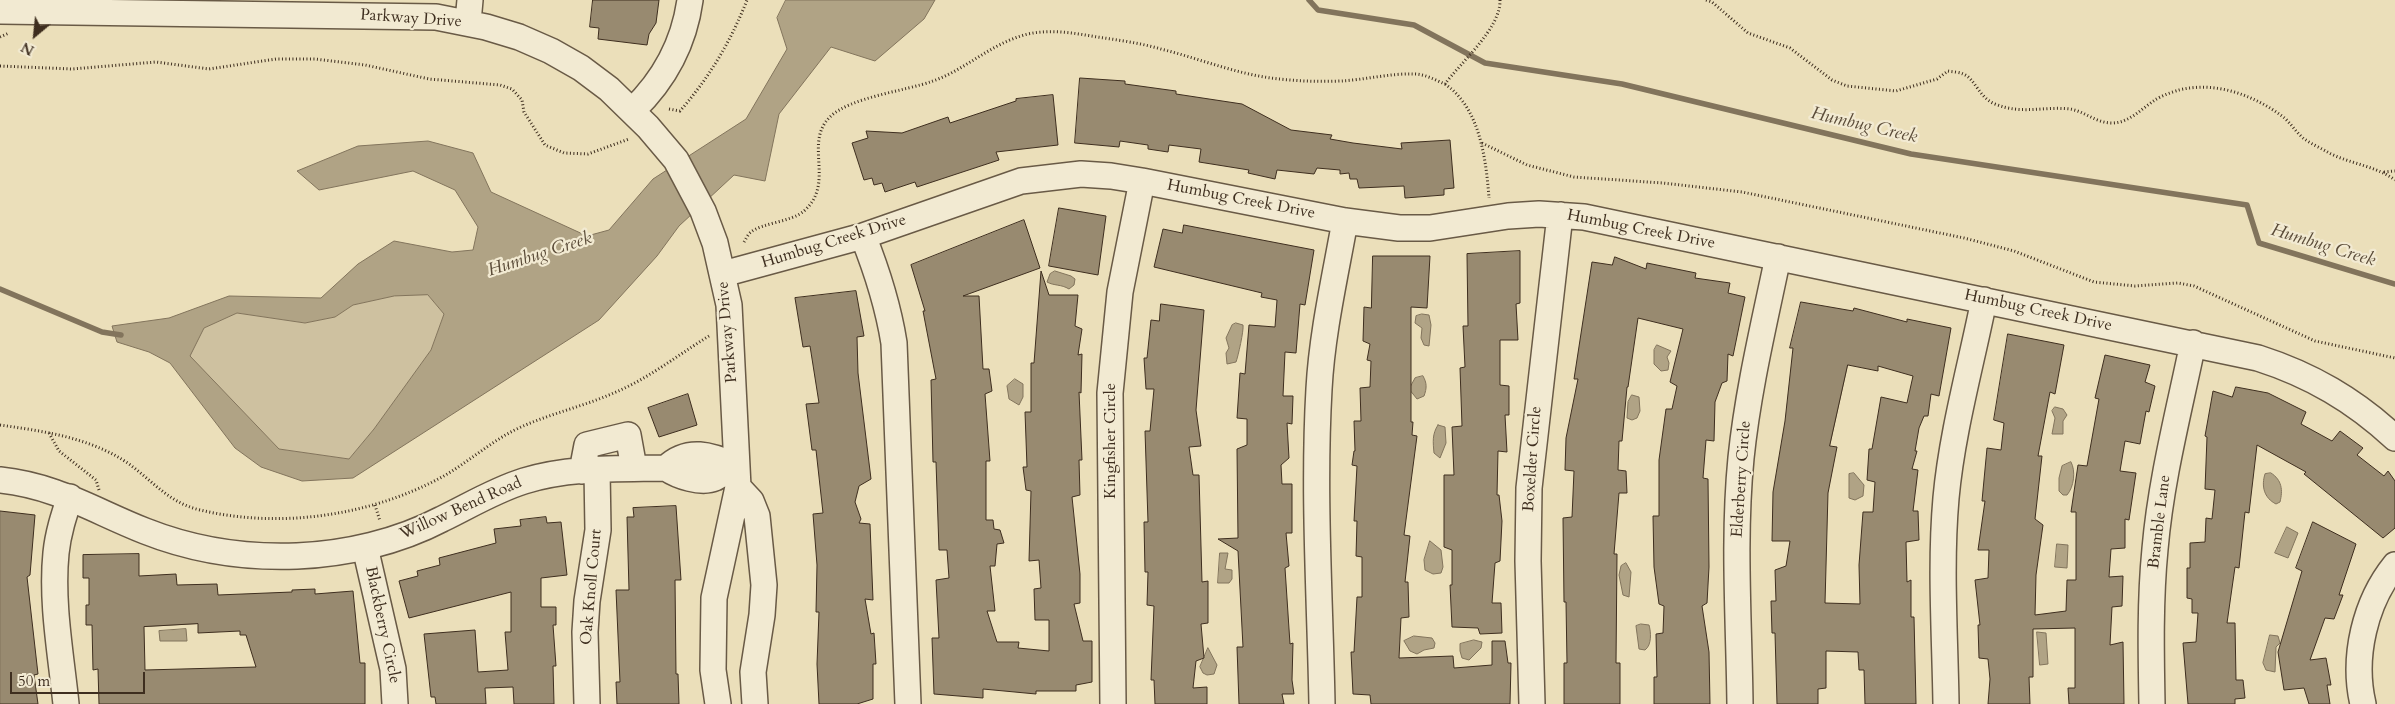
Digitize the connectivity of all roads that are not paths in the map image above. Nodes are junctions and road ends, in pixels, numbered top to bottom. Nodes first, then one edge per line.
1 (690, 0) edge
2 (51, 6) edge
3 (262, 7) edge
4 (0, 11) edge
5 (469, 11) edge
6 (633, 110) junction
7 (1142, 181) junction
8 (1560, 215) junction
9 (1345, 221) junction
10 (863, 236) junction
11 (1778, 257) junction
12 (723, 274) junction
13 (1984, 300) junction
14 (2193, 343) junction
15 (2395, 438) edge
16 (634, 468) junction
17 (589, 470) junction
18 (737, 477) junction
19 (0, 480) edge
20 (70, 497) junction
21 (365, 547) junction
22 (2395, 564) edge
23 (66, 704) edge
24 (395, 704) edge
25 (587, 704) edge
26 (718, 704) edge
27 (754, 704) edge
28 (908, 704) edge
29 (1113, 704) edge
30 (1322, 704) edge
31 (1532, 704) edge
32 (1740, 704) edge
33 (1946, 704) edge
34 (2152, 704) edge
35 (2363, 704) edge

1 - 6 street
2 - 3 street, Parkway Drive
2 - 4 street, Parkway Drive
3 - 5 street, Parkway Drive
5 - 6 street, Parkway Drive
6 - 12 street, Parkway Drive
7 - 9 street, Humbug Creek Drive
7 - 10 street, Humbug Creek Drive
7 - 29 street, Kingfisher Circle
8 - 9 street, Humbug Creek Drive
8 - 11 street, Humbug Creek Drive
8 - 31 street, Boxelder Circle
9 - 30 street
10 - 12 street, Humbug Creek Drive
10 - 28 street
11 - 13 street, Humbug Creek Drive
11 - 32 street, Elderberry Circle
12 - 18 street, Parkway Drive
13 - 14 street, Humbug Creek Drive
13 - 33 street
14 - 15 street, Humbug Creek Drive
14 - 34 street, Bramble Lane
16 - 17 street, Willow Bend Road
16 - 17 street, Oak Knoll Court
16 - 18 street, Willow Bend Road
17 - 21 street, Willow Bend Road
17 - 25 street, Oak Knoll Court
18 - 26 street, Parkway Drive
18 - 27 street
19 - 20 street, Willow Bend Road
20 - 21 street, Willow Bend Road
20 - 23 street
21 - 24 street, Blackberry Circle
22 - 35 street

